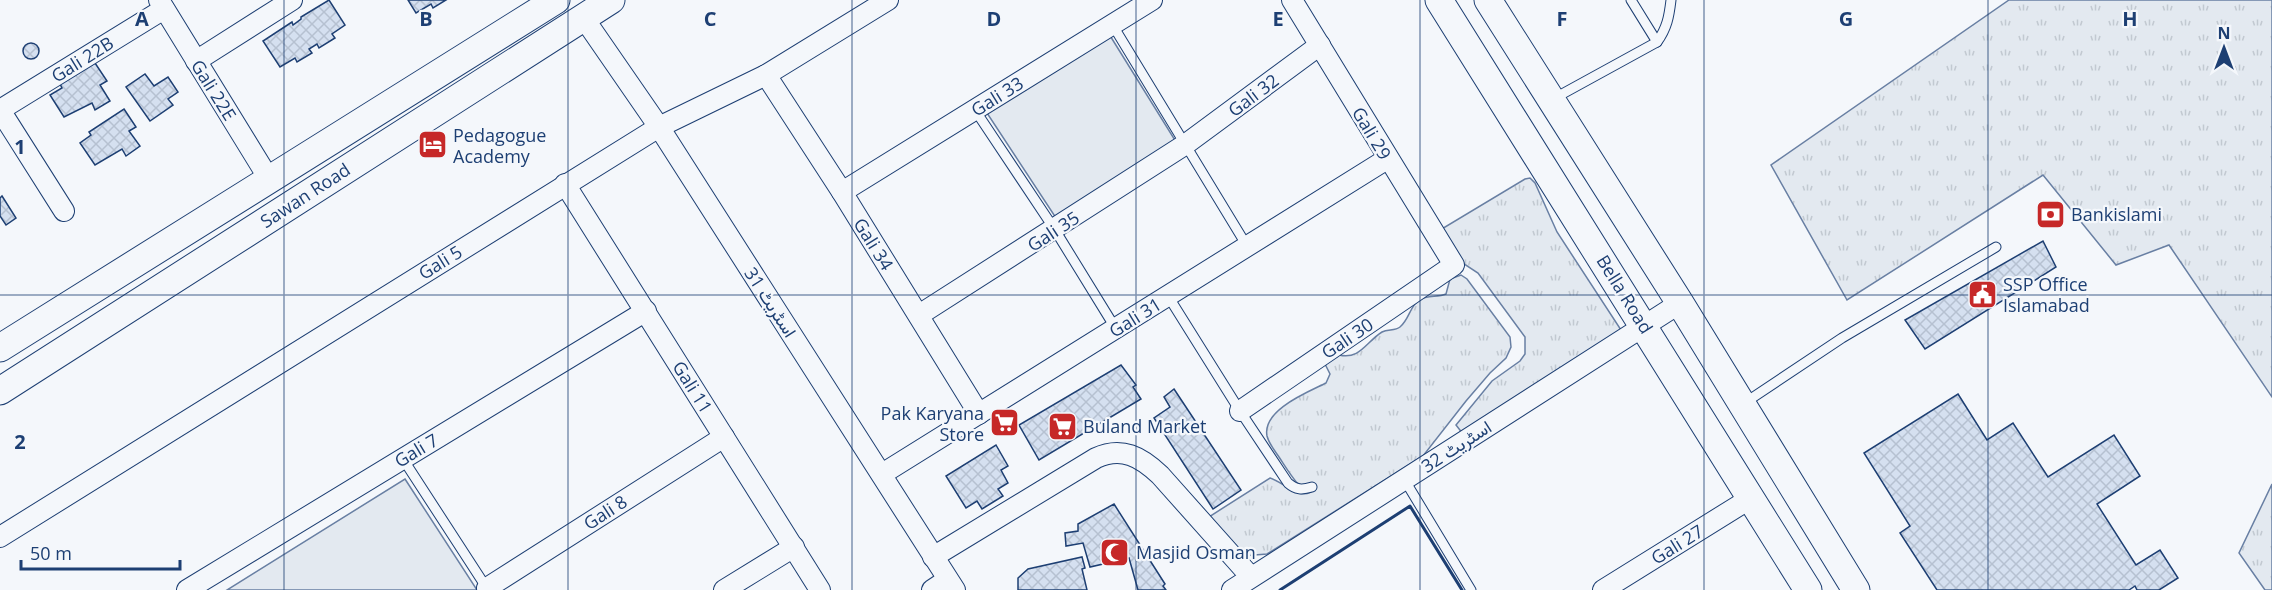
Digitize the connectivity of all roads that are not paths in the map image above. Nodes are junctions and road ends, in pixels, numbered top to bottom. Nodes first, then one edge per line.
1 (292, 0) edge
2 (556, 0) edge
3 (611, 0) edge
4 (888, 0) edge
5 (1152, 0) edge
6 (1292, 0) edge
7 (1439, 0) edge
8 (1488, 0) edge
9 (1631, 0) edge
10 (1671, 0) edge
11 (161, 4) edge
12 (583, 17) junction
13 (1112, 24) junction
14 (1656, 42) junction
15 (1320, 45) junction
16 (196, 61) junction
17 (766, 75) junction
18 (1551, 100) junction
19 (0, 110) edge
20 (975, 110) junction
21 (659, 127) junction
22 (1186, 144) junction
23 (1387, 159) junction
24 (269, 179) junction
25 (565, 184) junction
26 (842, 192) junction
27 (64, 211) dead end
28 (1055, 230) junction
29 (1247, 246) junction
30 (1995, 247) dead end
31 (1454, 265) joint
32 (1168, 296) junction
33 (1680, 303) junction
34 (646, 310) junction
35 (919, 315) junction
36 (1644, 325) junction
37 (1116, 328) junction
38 (0, 348) edge
39 (0, 392) edge
40 (1742, 405) junction
41 (1239, 411) junction
42 (979, 414) junction
43 (724, 437) junction
44 (403, 459) junction
45 (882, 474) junction
46 (1404, 479) junction
47 (1312, 487) dead end
48 (1751, 498) junction
49 (0, 537) edge
50 (794, 547) junction
51 (933, 557) junction
52 (1251, 577) junction
53 (207, 585) edge
54 (945, 587) edge
55 (487, 589) edge
56 (1853, 589) edge
57 (187, 590) edge
58 (724, 590) edge
59 (820, 590) edge
60 (1232, 590) edge
61 (1471, 590) edge
62 (1603, 590) edge
63 (1808, 590) edge

1 - 16 street
2 - 24 street, Sawan Road
3 - 12 street, Sawan Road
4 - 17 street, Gali 5
5 - 13 street, Gali 33
6 - 15 street, Gali 29
7 - 36 street, Bella Road
8 - 18 street
9 - 14 lane
10 - 14 lane
11 - 16 street, Gali 22E
11 - 19 street, Gali 22B
12 - 21 street, اسٹریٹ 31
12 - 39 street, Sawan Road
13 - 20 street, Gali 33
13 - 22 lane
14 - 18 lane
15 - 22 street, Gali 32
15 - 23 street, Gali 29
16 - 24 street, Gali 22E
17 - 21 street, Gali 5
17 - 26 street, Gali 34
18 - 33 street
19 - 27 street
20 - 26 street, Gali 33
20 - 28 lane
21 - 25 street, Gali 5
21 - 45 street, اسٹریٹ 31
22 - 28 street, Gali 35
22 - 29 lane
23 - 29 street, Gali 31
23 - 31 street, Gali 29
24 - 38 street, Sawan Road
25 - 34 street, Gali 11
25 - 49 street, Gali 5
26 - 35 street, Gali 34
28 - 35 street, Gali 35
28 - 37 lane
29 - 32 street, Gali 31
30 - 40 lane
31 - 41 street, Gali 30
32 - 37 street, Gali 31
32 - 41 lane
33 - 36 street, اسٹریٹ 32
33 - 40 street
34 - 43 street, Gali 11
34 - 44 street, Gali 7
35 - 42 street, Gali 34
36 - 46 street, اسٹریٹ 32
36 - 48 street, Bella Road
37 - 42 street, Gali 31
40 - 56 street
41 - 47 lane
42 - 45 street, Gali 31
43 - 50 street, Gali 11
43 - 55 street, Gali 8
44 - 53 street, Gali 7
44 - 55 lane
45 - 51 street, اسٹریٹ 31
46 - 52 street, اسٹریٹ 32
46 - 61 lane
48 - 62 street, Gali 27
48 - 63 street, Bella Road
50 - 58 street
50 - 59 street, Gali 11
51 - 52 street
51 - 54 street, اسٹریٹ 31
52 - 60 street, اسٹریٹ 32
53 - 57 street, Gali 7

